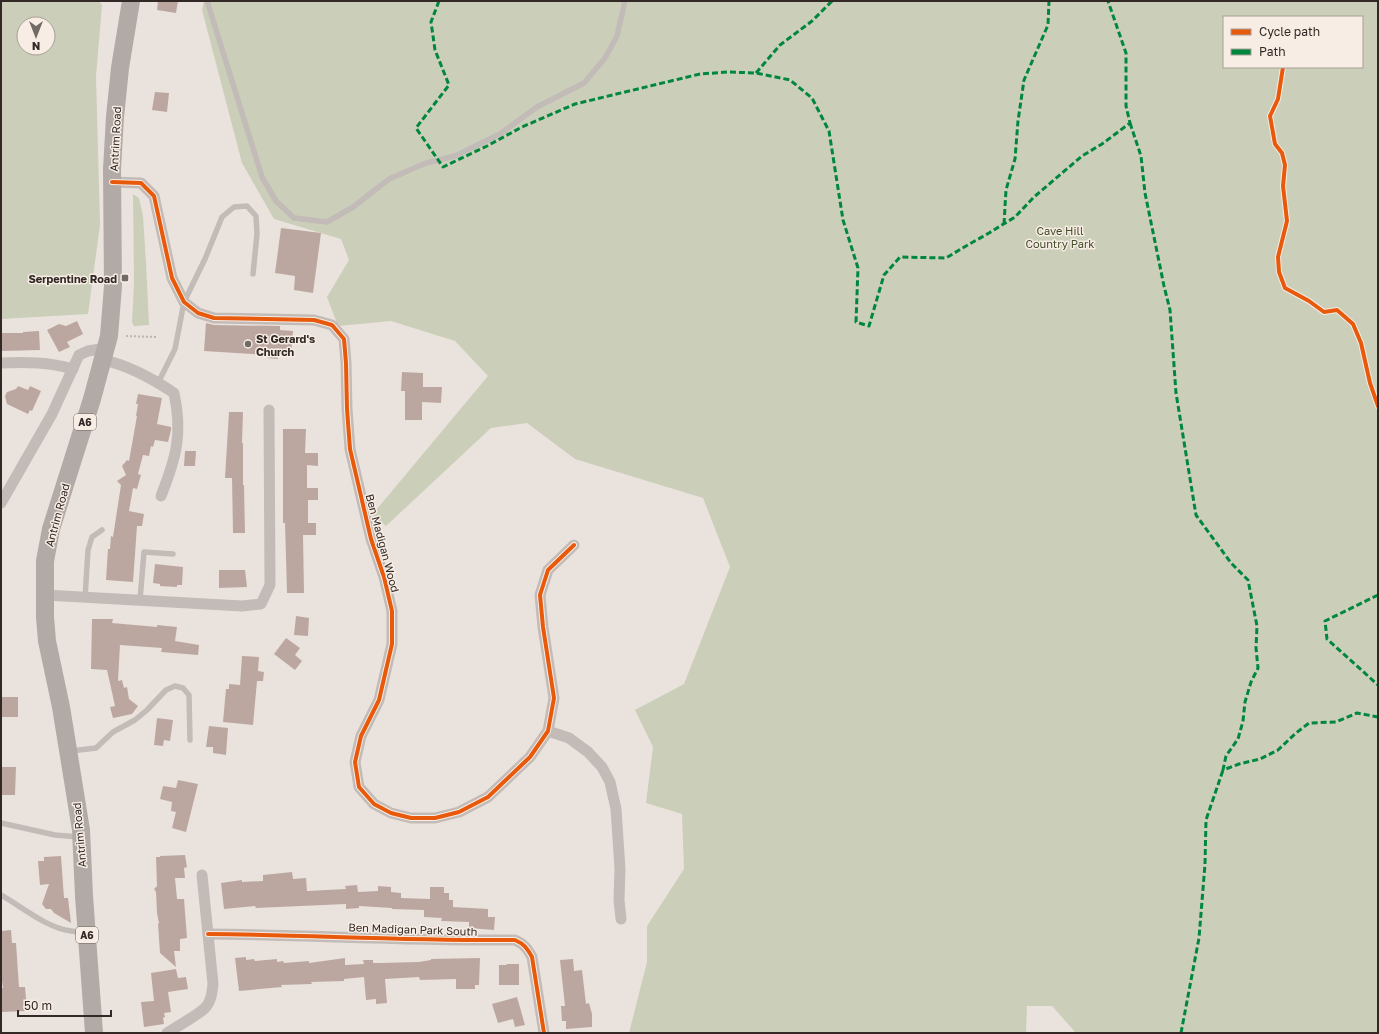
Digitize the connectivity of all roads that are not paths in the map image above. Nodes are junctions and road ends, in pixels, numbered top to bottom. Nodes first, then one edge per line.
1 (131, 1) edge
2 (207, 1) edge
3 (625, 1) edge
4 (112, 182) junction
5 (253, 274) dead end
6 (184, 302) junction
7 (104, 354) junction
8 (1, 362) edge
9 (73, 369) junction
10 (158, 383) junction
11 (269, 410) dead end
12 (161, 496) dead end
13 (1, 503) edge
14 (102, 530) dead end
15 (574, 545) dead end
16 (173, 554) dead end
17 (44, 595) junction
18 (85, 598) junction
19 (140, 600) junction
20 (548, 731) junction
21 (190, 740) dead end
22 (68, 752) junction
23 (1, 823) edge
24 (81, 837) junction
25 (202, 874) dead end
26 (1, 895) edge
27 (621, 919) dead end
28 (86, 931) junction
29 (208, 934) junction
30 (94, 1033) edge
31 (167, 1033) edge
32 (544, 1033) edge

1 - 4 main road, Antrim Road / A6
2 - 3 lane
4 - 6 street, Ben Madigan Wood
4 - 7 main road, Antrim Road / A6
5 - 6 lane
6 - 10 lane
6 - 20 street, Ben Madigan Wood
7 - 9 street
7 - 10 street
7 - 17 main road, Antrim Road / A6
8 - 9 street
9 - 13 street
10 - 12 street
11 - 19 street
14 - 18 lane
15 - 20 street, Ben Madigan Wood
16 - 19 lane
17 - 18 street
17 - 22 main road, Antrim Road / A6
18 - 19 street
20 - 27 street
21 - 22 lane
22 - 24 main road, Antrim Road / A6
23 - 24 lane
24 - 28 main road, Antrim Road / A6
25 - 29 street
26 - 28 lane
28 - 30 main road, Antrim Road / A6
29 - 31 street
29 - 32 street, Ben Madigan Park South

